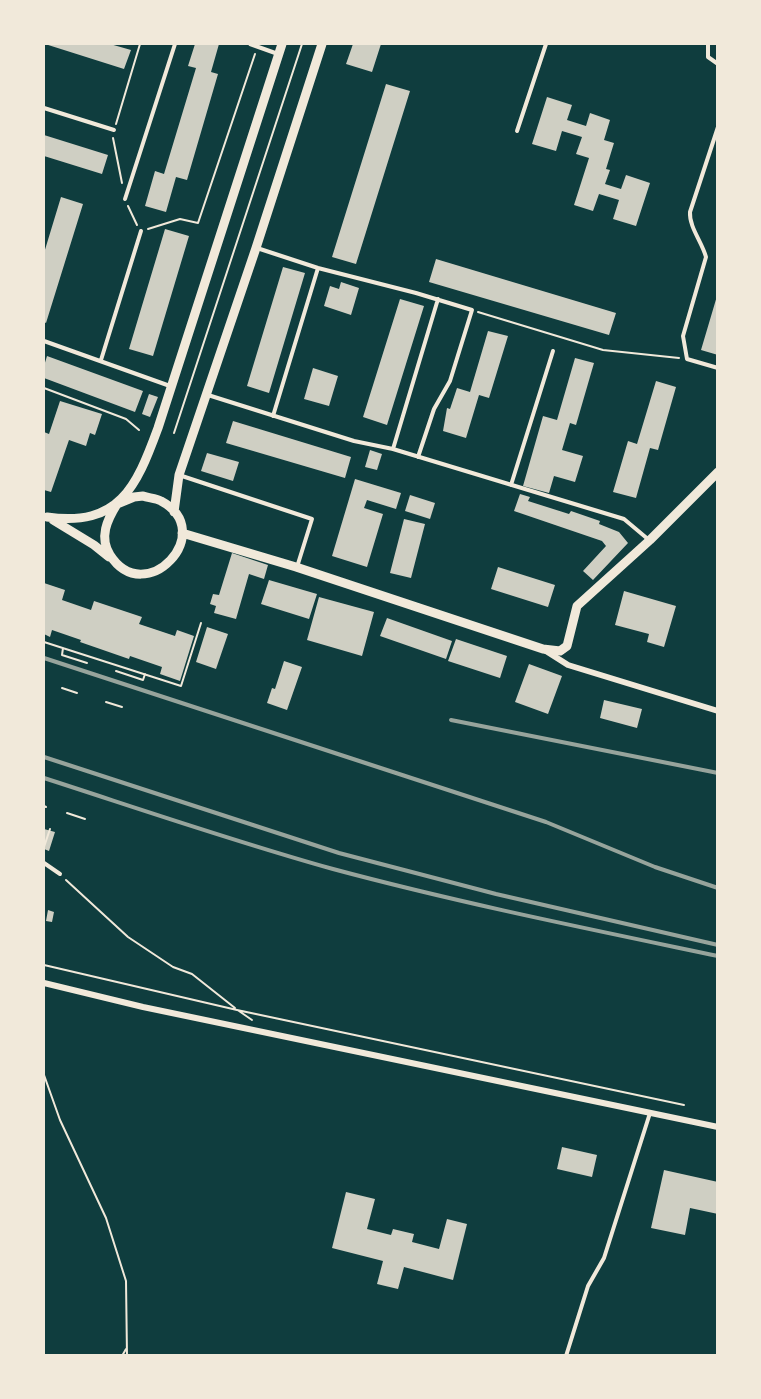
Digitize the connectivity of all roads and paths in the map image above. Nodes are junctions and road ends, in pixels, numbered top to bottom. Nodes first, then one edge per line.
1 (140, 44) edge
2 (176, 44) edge
3 (250, 44) edge
4 (282, 44) edge
5 (302, 44) edge
6 (322, 44) edge
7 (546, 44) edge
8 (708, 44) edge
9 (257, 46) junction
10 (278, 54) junction
11 (717, 64) edge
12 (44, 108) edge
13 (717, 127) edge
14 (114, 130) junction
15 (517, 131) dead end
16 (125, 199) junction
17 (141, 231) junction
18 (256, 248) junction
19 (318, 268) junction
20 (438, 300) junction
21 (472, 310) junction
22 (44, 340) edge
23 (553, 351) dead end
24 (687, 359) junction
25 (101, 360) junction
26 (717, 368) edge
27 (171, 386) junction
28 (44, 388) edge
29 (207, 394) junction
30 (273, 416) junction
31 (139, 430) dead end
32 (174, 433) dead end
33 (393, 449) junction
34 (418, 457) junction
35 (717, 472) edge
36 (179, 476) junction
37 (511, 485) junction
38 (117, 504) junction
39 (174, 512) junction
40 (45, 516) edge
41 (182, 534) junction
42 (650, 540) junction
43 (114, 561) junction
44 (296, 567) junction
45 (201, 623) dead end
46 (44, 642) edge
47 (63, 648) junction
48 (543, 650) junction
49 (87, 663) dead end
50 (116, 671) dead end
51 (145, 674) junction
52 (62, 688) dead end
53 (77, 693) dead end
54 (106, 702) dead end
55 (122, 707) dead end
56 (717, 711) edge
57 (67, 813) dead end
58 (85, 819) dead end
59 (50, 829) dead end
60 (44, 847) edge
61 (44, 863) edge
62 (60, 874) joint
63 (44, 965) edge
64 (44, 983) edge
65 (237, 1010) junction
66 (256, 1022) dead end
67 (44, 1075) edge
68 (684, 1105) dead end
69 (650, 1113) junction
70 (717, 1127) edge
71 (127, 1346) junction
72 (122, 1356) edge
73 (127, 1356) edge
74 (566, 1356) edge

1 - 14 path
2 - 16 lane
3 - 9 lane
4 - 10 street
5 - 32 path
6 - 18 street
7 - 15 lane
8 - 11 lane
9 - 10 lane
9 - 17 path
10 - 27 street
12 - 14 lane
13 - 24 lane
14 - 16 path
16 - 17 path
17 - 25 lane
18 - 19 lane
18 - 29 street
19 - 20 lane
19 - 30 lane
20 - 21 lane
20 - 33 lane
21 - 24 path
21 - 34 lane
22 - 25 lane
23 - 37 lane
24 - 26 lane
25 - 27 lane
27 - 38 street
28 - 31 path
29 - 30 lane
29 - 36 street
30 - 33 lane
33 - 34 lane
34 - 37 lane
35 - 42 street
36 - 39 street
36 - 44 lane
37 - 42 lane
38 - 39 street
38 - 40 street
38 - 43 street
39 - 41 street
40 - 43 street
41 - 43 street
41 - 44 street
42 - 48 street
44 - 48 street
45 - 51 path
46 - 47 path
47 - 49 path
47 - 51 path
48 - 56 street
50 - 51 path
52 - 53 path
54 - 55 path
57 - 58 path
59 - 60 path
61 - 62 lane
62 - 65 path
63 - 65 path
64 - 69 street
65 - 66 path
65 - 68 path
67 - 71 path
69 - 70 street
69 - 74 lane
71 - 72 path
71 - 73 path

